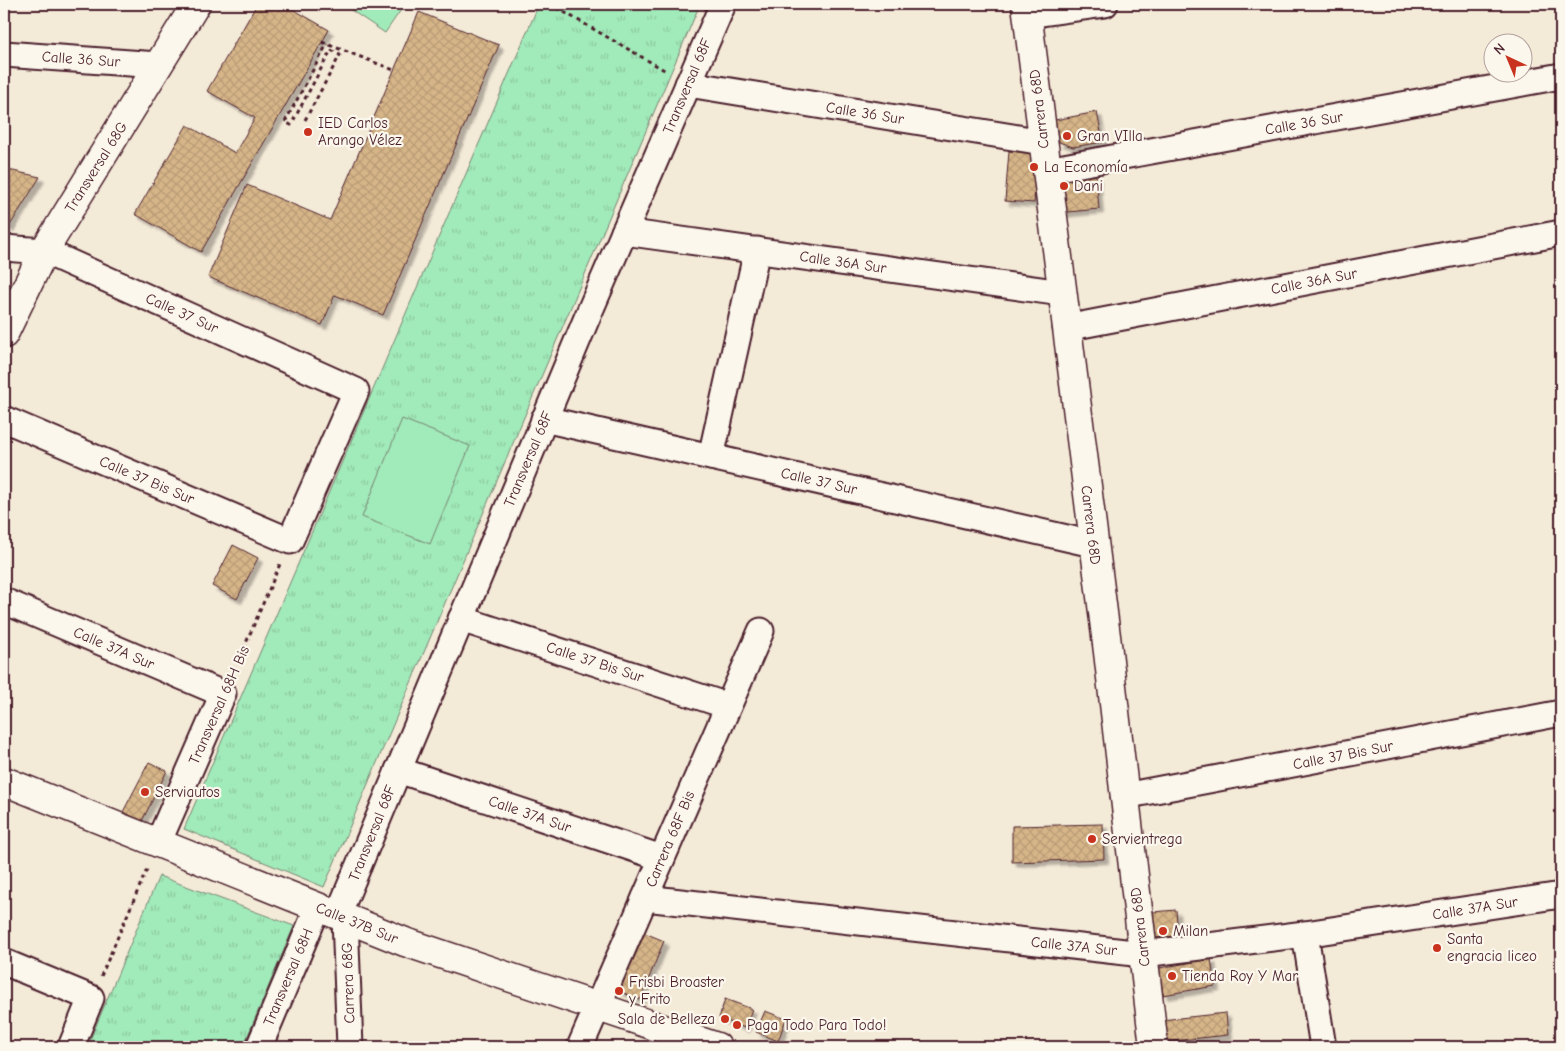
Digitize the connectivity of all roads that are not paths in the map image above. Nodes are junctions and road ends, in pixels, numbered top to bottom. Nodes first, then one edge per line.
1 (196, 4) edge
2 (723, 4) edge
3 (1105, 4) edge
4 (1027, 9) edge
5 (4, 54) edge
6 (158, 64) junction
7 (1561, 76) edge
8 (688, 84) junction
9 (1043, 142) junction
10 (1047, 170) junction
11 (624, 232) junction
12 (1561, 233) edge
13 (4, 248) edge
14 (757, 250) junction
15 (44, 251) junction
16 (1062, 293) junction
17 (1066, 328) junction
18 (4, 334) edge
19 (4, 419) edge
20 (544, 419) junction
21 (710, 456) junction
22 (290, 541) joint
23 (1094, 544) junction
24 (4, 601) edge
25 (461, 619) junction
26 (761, 631) dead end
27 (224, 694) joint
28 (728, 706) junction
29 (1561, 713) edge
30 (398, 770) junction
31 (4, 781) edge
32 (1124, 796) junction
33 (158, 843) junction
34 (662, 858) junction
35 (1561, 895) edge
36 (645, 898) junction
37 (334, 914) junction
38 (1305, 934) junction
39 (1143, 954) junction
40 (4, 962) edge
41 (597, 1008) junction
42 (72, 1047) edge
43 (259, 1047) edge
44 (350, 1047) edge
45 (580, 1047) edge
46 (717, 1047) edge
47 (1154, 1047) edge
48 (1323, 1047) edge

1 - 6 street, Transversal 68G
2 - 8 street, Transversal 68F
3 - 4 street
4 - 9 street, Carrera 68D
5 - 6 street, Calle 36 Sur
6 - 15 street, Transversal 68G
7 - 10 street, Calle 36 Sur
8 - 9 street, Calle 36 Sur
8 - 11 street, Transversal 68F
9 - 10 street, Carrera 68D
10 - 16 street, Carrera 68D
11 - 14 street, Calle 36A Sur
11 - 20 street, Transversal 68F
12 - 17 street, Calle 36A Sur
13 - 15 street, Calle 37 Sur
14 - 16 street, Calle 36A Sur
14 - 21 street
15 - 18 street, Transversal 68G
15 - 22 street, Calle 37 Sur
16 - 17 street, Carrera 68D
17 - 23 street, Carrera 68D
19 - 22 street, Calle 37 Bis Sur
20 - 21 street, Calle 37 Sur
20 - 25 street, Transversal 68F
21 - 23 street, Calle 37 Sur
23 - 32 street, Carrera 68D
24 - 27 street, Calle 37A Sur
25 - 28 street, Calle 37 Bis Sur
25 - 30 street, Transversal 68F
26 - 28 street, Carrera 68F Bis
27 - 33 street, Transversal 68H Bis
28 - 34 street, Carrera 68F Bis
29 - 32 street, Calle 37 Bis Sur
30 - 34 street, Calle 37A Sur
30 - 37 street, Transversal 68F
31 - 33 street, Calle 37B Sur
32 - 39 street, Carrera 68D
33 - 37 street, Calle 37B Sur
34 - 36 street, Carrera 68F Bis
35 - 38 street, Calle 37A Sur
36 - 39 street, Calle 37A Sur
36 - 41 street, Carrera 68F Bis
37 - 41 street, Calle 37B Sur
37 - 43 street, Transversal 68H
37 - 44 street, Carrera 68G
38 - 39 street, Calle 37A Sur
38 - 48 street
39 - 47 street, Carrera 68D
40 - 42 street
41 - 45 street, Carrera 68F Bis
41 - 46 street, Calle 37B Sur

